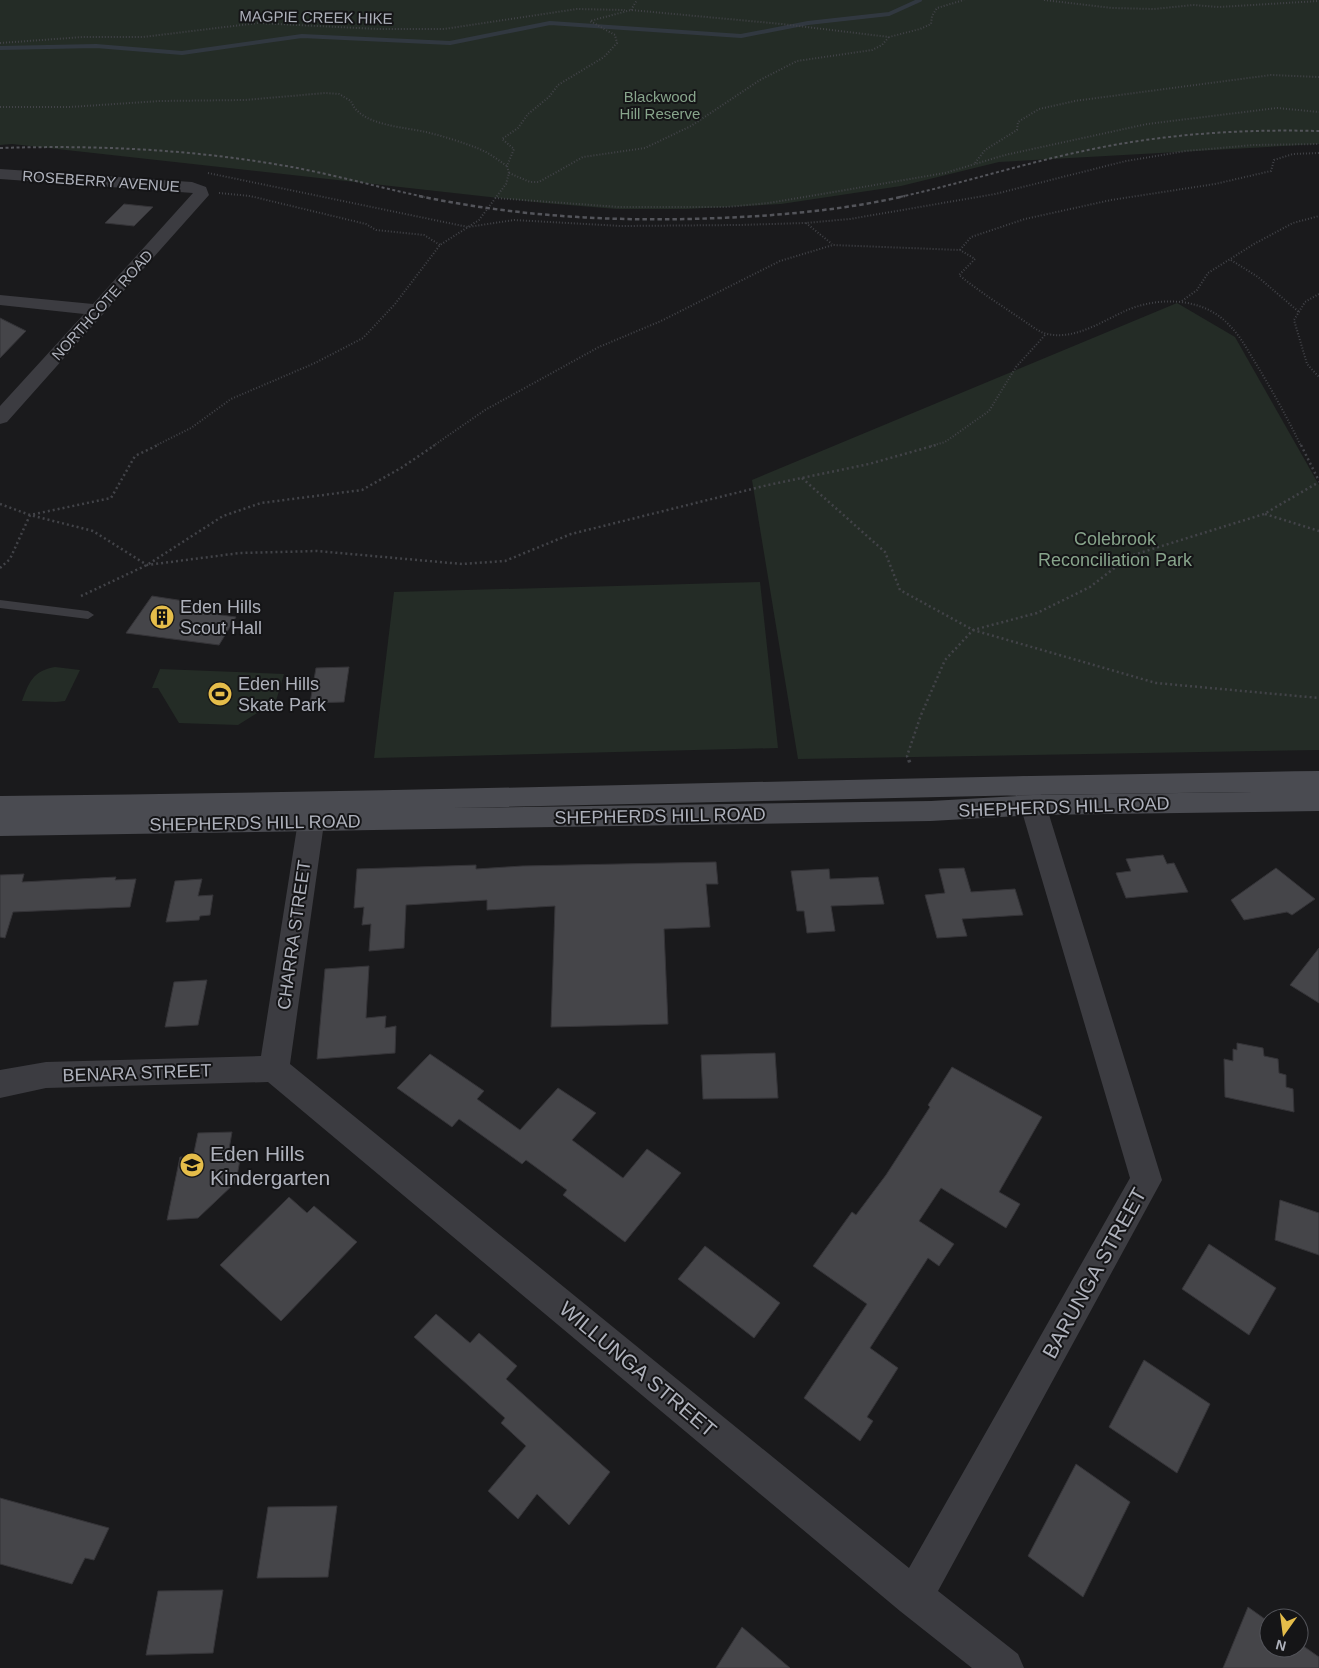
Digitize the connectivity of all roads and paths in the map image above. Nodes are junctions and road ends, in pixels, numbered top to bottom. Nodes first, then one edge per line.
1 (637, 0) edge
2 (964, 0) edge
3 (1044, 0) edge
4 (1319, 1) edge
5 (631, 10) junction
6 (888, 37) junction
7 (0, 43) edge
8 (1319, 76) edge
9 (1099, 97) junction
10 (1074, 101) dead end
11 (0, 107) edge
12 (1319, 112) edge
13 (1319, 144) edge
14 (1319, 153) edge
15 (975, 164) junction
16 (507, 166) junction
17 (204, 172) dead end
18 (509, 173) junction
19 (0, 174) edge
20 (201, 190) junction
21 (495, 198) junction
22 (1319, 216) edge
23 (806, 223) junction
24 (468, 227) junction
25 (440, 245) junction
26 (833, 245) junction
27 (960, 250) junction
28 (1231, 260) junction
29 (1319, 294) edge
30 (0, 300) edge
31 (1181, 302) junction
32 (98, 310) junction
33 (1299, 312) junction
34 (1046, 334) junction
35 (1319, 377) edge
36 (0, 418) edge
37 (802, 478) junction
38 (1319, 482) edge
39 (0, 504) edge
40 (1264, 514) junction
41 (30, 516) junction
42 (1319, 531) edge
43 (147, 565) junction
44 (0, 568) edge
45 (0, 604) edge
46 (55, 611) junction
47 (88, 616) dead end
48 (973, 630) junction
49 (1319, 698) edge
50 (1319, 781) edge
51 (920, 789) junction
52 (1028, 795) junction
53 (1319, 801) edge
54 (0, 806) edge
55 (312, 812) junction
56 (0, 826) edge
57 (274, 1069) junction
58 (0, 1084) edge
59 (914, 1597) junction
60 (1004, 1668) edge

1 - 5 path
2 - 6 path
3 - 4 path
5 - 6 path, MAGPIE CREEK HIKE
5 - 7 path, MAGPIE CREEK HIKE
5 - 16 path
6 - 18 path
8 - 9 path
9 - 10 path
9 - 15 path
11 - 16 path
12 - 15 path
13 - 23 path
14 - 27 path
15 - 21 path
16 - 18 path
17 - 24 path
18 - 21 path
19 - 20 street, ROSEBERRY AVENUE
20 - 25 path
20 - 32 street, NORTHCOTE ROAD
21 - 24 path
22 - 28 path
23 - 24 path
23 - 26 path
24 - 25 path
25 - 41 path
26 - 27 path
26 - 43 path
27 - 34 path
28 - 31 path
28 - 33 path
29 - 33 path
30 - 32 street
31 - 34 path
31 - 38 path
32 - 36 street, NORTHCOTE ROAD
33 - 35 path
34 - 37 path
37 - 43 path
37 - 48 path
38 - 40 path
39 - 41 path
40 - 42 path
40 - 48 path
41 - 43 path
41 - 44 path
43 - 46 path
45 - 46 lane
46 - 47 lane
48 - 49 path
48 - 51 path
50 - 52 main road, SHEPHERDS HILL ROAD
51 - 52 main road, SHEPHERDS HILL ROAD
51 - 55 main road, SHEPHERDS HILL ROAD
52 - 53 main road, SHEPHERDS HILL ROAD
52 - 55 main road, SHEPHERDS HILL ROAD
52 - 59 street, BARUNGA STREET
54 - 55 main road, SHEPHERDS HILL ROAD
55 - 56 main road, SHEPHERDS HILL ROAD
55 - 57 street, CHARRA STREET
57 - 58 street, BENARA STREET
57 - 59 street, WILLUNGA STREET
59 - 60 street, WILLUNGA STREET

